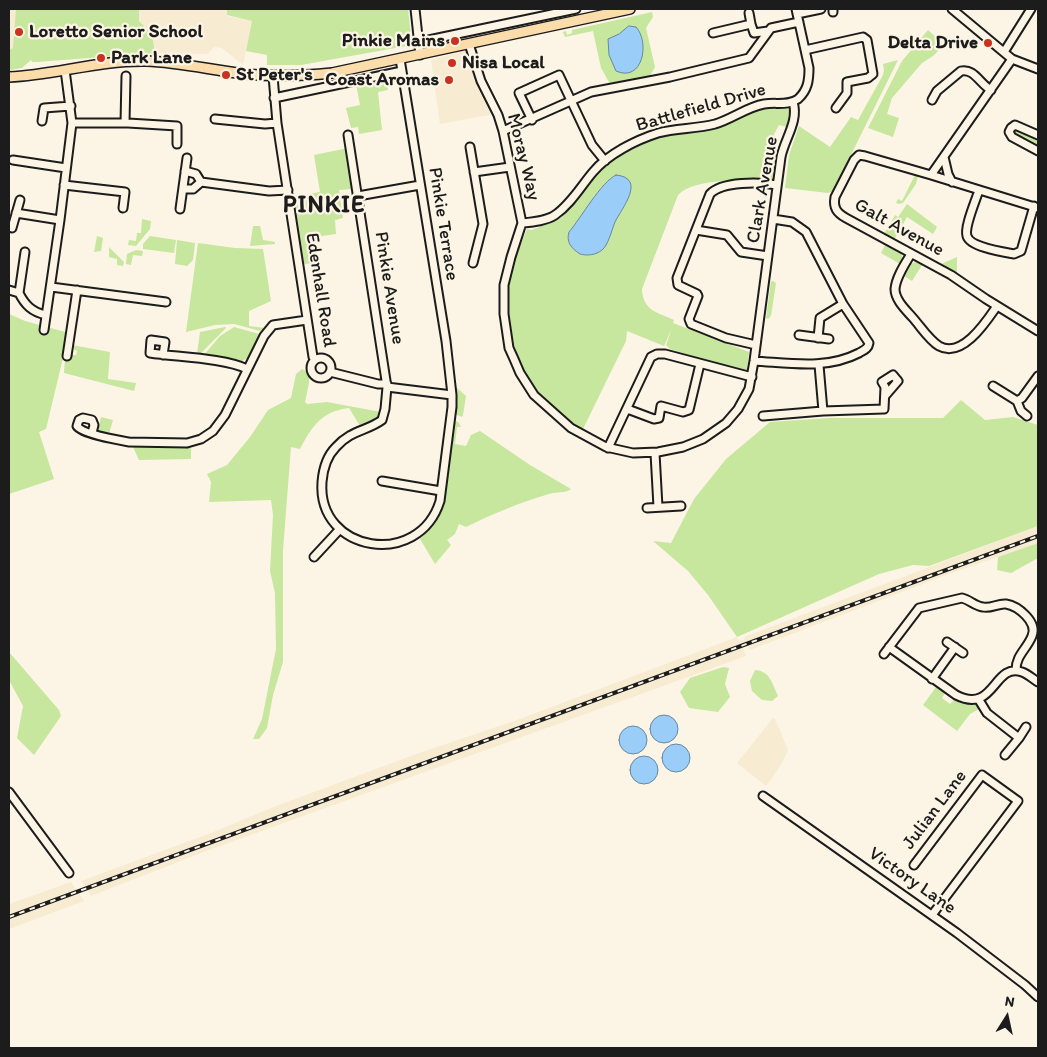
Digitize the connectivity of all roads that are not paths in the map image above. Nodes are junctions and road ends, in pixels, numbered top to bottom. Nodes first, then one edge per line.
1 (415, 9) edge
2 (576, 9) edge
3 (630, 9) edge
4 (821, 9) edge
5 (1031, 9) edge
6 (956, 10) edge
7 (549, 12) edge
8 (749, 13) dead end
9 (797, 15) edge
10 (752, 24) junction
11 (768, 31) junction
12 (713, 33) dead end
13 (754, 33) junction
14 (419, 42) junction
15 (469, 44) junction
16 (758, 46) junction
17 (805, 50) junction
18 (1004, 52) junction
19 (420, 55) junction
20 (400, 59) junction
21 (1012, 59) junction
22 (65, 70) junction
23 (1038, 70) edge
24 (402, 71) junction
25 (126, 76) dead end
26 (273, 76) junction
27 (9, 77) edge
28 (941, 87) junction
29 (991, 90) junction
30 (948, 94) dead end
31 (274, 98) junction
32 (932, 100) dead end
33 (572, 101) junction
34 (792, 102) junction
35 (71, 106) junction
36 (836, 108) dead end
37 (215, 119) dead end
38 (532, 120) junction
39 (42, 121) dead end
40 (72, 123) junction
41 (125, 123) junction
42 (277, 123) junction
43 (503, 131) junction
44 (348, 135) dead end
45 (1038, 135) edge
46 (177, 144) dead end
47 (470, 147) dead end
48 (1038, 151) edge
49 (944, 157) junction
50 (187, 158) dead end
51 (13, 160) dead end
52 (605, 161) junction
53 (510, 167) junction
54 (66, 168) junction
55 (185, 170) junction
56 (474, 172) junction
57 (931, 176) junction
58 (201, 182) junction
59 (952, 182) junction
60 (64, 185) junction
61 (420, 185) junction
62 (777, 185) junction
63 (183, 189) junction
64 (288, 190) junction
65 (979, 190) junction
66 (358, 196) junction
67 (20, 200) dead end
68 (1036, 207) edge
69 (123, 208) dead end
70 (180, 209) dead end
71 (16, 213) junction
72 (773, 218) junction
73 (60, 220) junction
74 (522, 223) junction
75 (12, 228) dead end
76 (696, 230) junction
77 (25, 252) dead end
78 (911, 254) junction
79 (768, 256) junction
80 (473, 264) dead end
81 (51, 287) junction
82 (9, 290) edge
83 (77, 290) junction
84 (18, 293) junction
85 (166, 302) dead end
86 (843, 304) junction
87 (997, 306) junction
88 (46, 315) junction
89 (307, 320) junction
90 (44, 330) dead end
91 (1038, 331) edge
92 (799, 335) dead end
93 (818, 338) junction
94 (829, 339) dead end
95 (756, 345) junction
96 (69, 353) dead end
97 (163, 355) dead end
98 (315, 360) junction
99 (754, 361) junction
100 (700, 364) junction
101 (819, 365) junction
102 (247, 369) junction
103 (330, 372) junction
104 (1038, 376) edge
105 (752, 378) junction
106 (387, 385) junction
107 (993, 386) dead end
108 (452, 395) junction
109 (885, 396) dead end
110 (1017, 401) junction
111 (626, 410) junction
112 (823, 411) junction
113 (763, 416) dead end
114 (1027, 416) dead end
115 (92, 434) dead end
116 (608, 448) junction
117 (655, 453) junction
118 (382, 481) dead end
119 (441, 491) junction
120 (681, 506) dead end
121 (658, 507) junction
122 (647, 508) dead end
123 (340, 529) junction
124 (314, 557) dead end
125 (946, 642) dead end
126 (889, 647) junction
127 (955, 647) junction
128 (963, 653) dead end
129 (884, 654) dead end
130 (1016, 670) junction
131 (932, 679) junction
132 (1038, 682) edge
133 (979, 700) junction
134 (1026, 727) dead end
135 (1019, 738) junction
136 (1005, 755) dead end
137 (9, 792) edge
138 (763, 796) dead end
139 (914, 865) dead end
140 (69, 873) dead end
141 (932, 915) junction
142 (1038, 997) edge

1 - 14 street
2 - 7 street
3 - 15 main road
4 - 9 street
5 - 18 street
6 - 18 street
7 - 14 street
8 - 10 street
9 - 11 street
9 - 17 street, Battlefield Drive
10 - 12 street
10 - 13 street
11 - 13 street
11 - 16 street
13 - 16 street
14 - 19 street
15 - 19 main road
15 - 43 street, Moray Way
16 - 33 street
17 - 34 street, Battlefield Drive
17 - 36 street
18 - 21 street
19 - 20 main road
20 - 24 street, Pinkie Terrace
20 - 26 main road
21 - 23 street
21 - 29 street
22 - 26 main road
22 - 27 main road
22 - 35 street
24 - 31 street
24 - 61 street, Pinkie Terrace
25 - 41 street
26 - 31 street, Edenhall Road
28 - 29 street
28 - 30 street
28 - 32 street
29 - 49 street
31 - 42 street, Edenhall Road
33 - 38 street
33 - 38 street
33 - 52 street
34 - 52 street, Battlefield Drive
34 - 62 street, Clark Avenue
35 - 39 street
35 - 40 street
37 - 42 street
38 - 43 street
40 - 41 street
40 - 54 street
41 - 46 street
42 - 64 street, Edenhall Road
43 - 53 street, Moray Way
44 - 66 street, Pinkie Avenue
45 - 48 street
47 - 56 street
49 - 57 street
49 - 59 street
50 - 55 street
51 - 54 street
52 - 74 street, Battlefield Drive
53 - 56 street
53 - 74 street, Moray Way
54 - 60 street
55 - 58 street
55 - 63 street
56 - 80 street
57 - 59 street
57 - 78 street, Galt Avenue
58 - 63 street
58 - 64 street
59 - 65 street
60 - 69 street
60 - 73 street
61 - 66 street
61 - 108 street, Pinkie Terrace
62 - 72 street, Clark Avenue
62 - 76 street
63 - 70 street
64 - 89 street, Edenhall Road
65 - 68 street
65 - 68 street
66 - 106 street, Pinkie Avenue
67 - 71 street
71 - 73 street
71 - 75 street
72 - 79 street, Clark Avenue
72 - 86 street
73 - 81 street
74 - 116 street, Clark Avenue
76 - 79 street, Clark Avenue
76 - 95 street
77 - 84 street
78 - 87 street, Galt Avenue
78 - 87 street
79 - 95 street, Clark Avenue
81 - 83 street
81 - 88 street
82 - 84 street
83 - 85 street
83 - 96 street
84 - 88 street
86 - 93 street
86 - 101 street
87 - 91 street, Galt Avenue
88 - 90 street
89 - 98 street, Edenhall Road
89 - 102 street
92 - 93 street
93 - 94 street
95 - 99 street, Clark Avenue
97 - 102 street
98 - 103 street, Edenhall Road
98 - 103 street, Edenhall Road
99 - 101 street
99 - 105 street, Clark Avenue
100 - 105 street
100 - 111 street
100 - 111 street
101 - 112 street
102 - 115 street
103 - 106 street
104 - 110 street
105 - 117 street, Clark Avenue
106 - 108 street
106 - 123 street, Pinkie Avenue
107 - 110 street
108 - 119 street, Pinkie Terrace
109 - 112 street
110 - 114 street
111 - 116 street
112 - 113 street
116 - 117 street, Clark Avenue
117 - 121 street
118 - 119 street
119 - 123 street, Pinkie Terrace
120 - 121 street
121 - 122 street
123 - 124 street
125 - 127 street
126 - 129 street
126 - 130 street
126 - 131 street
127 - 128 street
127 - 131 street
130 - 132 street
130 - 133 street
131 - 133 street
133 - 135 street
134 - 135 street
135 - 136 street
137 - 140 street
138 - 141 street, Victory Lane
139 - 141 street, Julian Lane
141 - 142 street, Victory Lane

